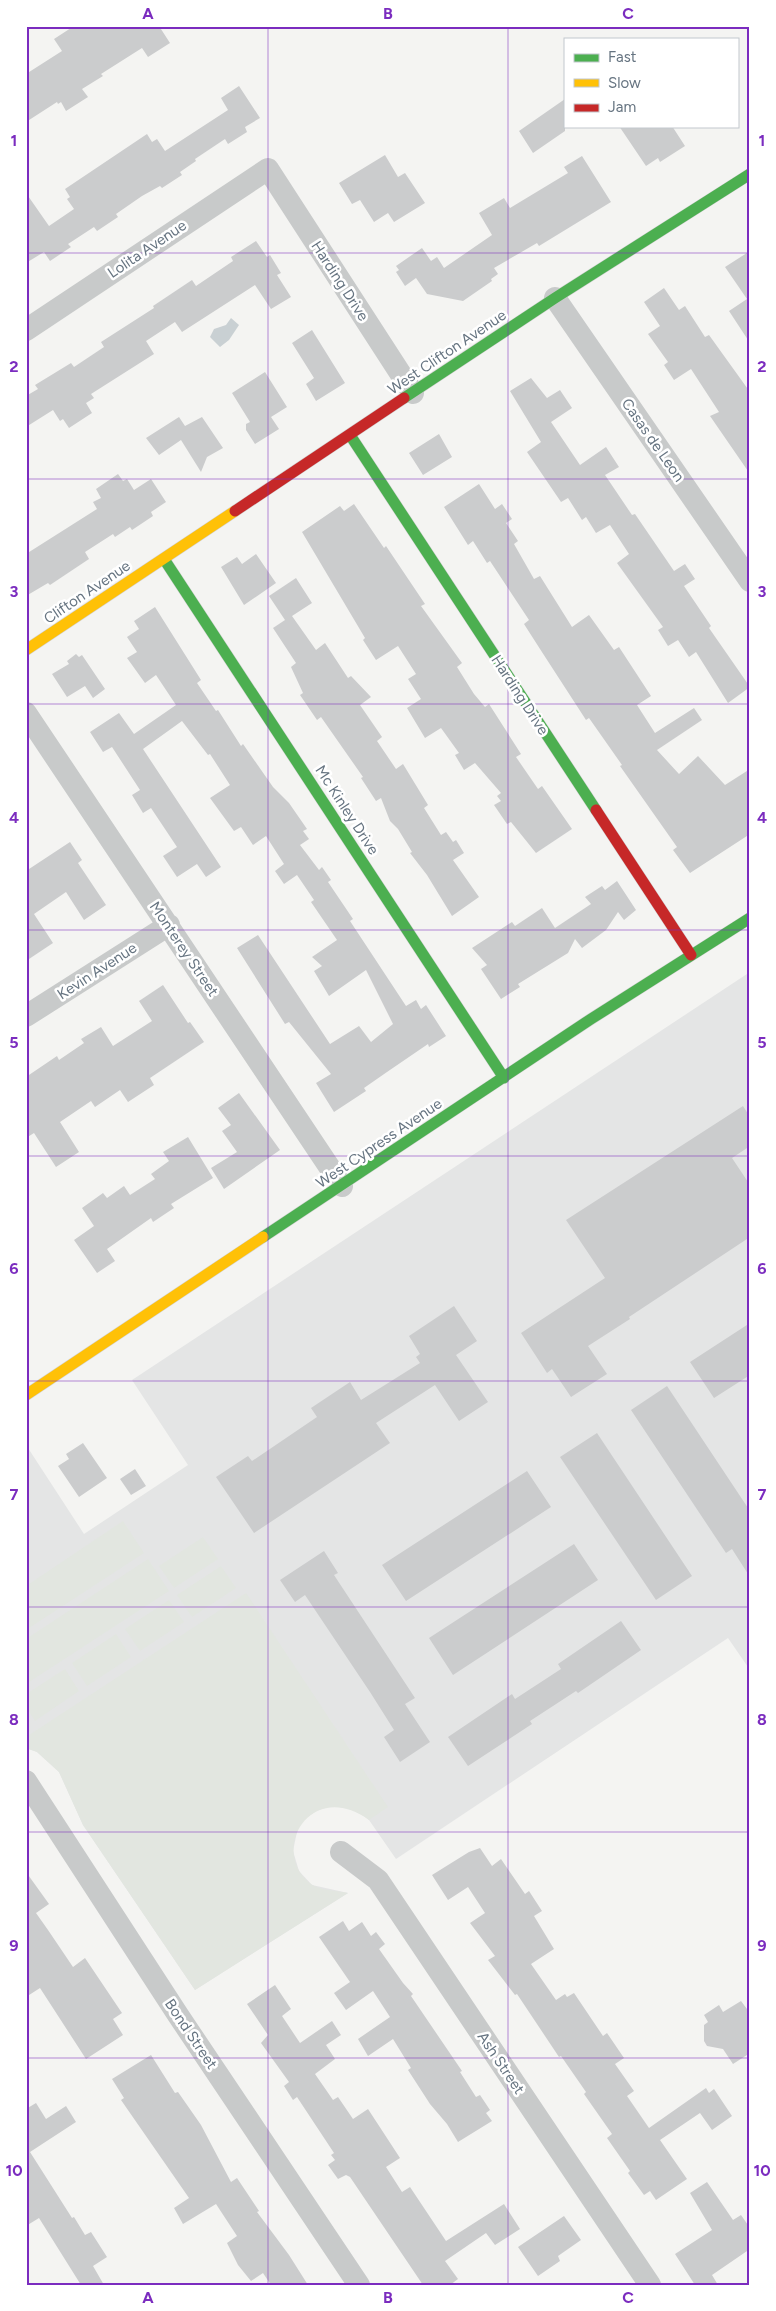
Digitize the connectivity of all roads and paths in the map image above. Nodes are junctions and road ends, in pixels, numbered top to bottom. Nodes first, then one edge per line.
1 (268, 169) joint
2 (750, 174) edge
3 (555, 298) junction
4 (26, 330) edge
5 (413, 393) junction
6 (350, 435) junction
7 (164, 559) junction
8 (750, 581) edge
9 (26, 650) edge
10 (26, 713) edge
11 (750, 918) edge
12 (169, 925) junction
13 (691, 955) junction
14 (26, 1016) edge
15 (504, 1078) junction
16 (342, 1186) junction
17 (26, 1395) edge
18 (26, 1781) edge
19 (341, 1852) dead end
20 (359, 2285) edge
21 (650, 2285) edge

1 - 4 street, Lolita Avenue
1 - 5 street, Harding Drive
2 - 3 street, West Clifton Avenue
3 - 5 street, West Clifton Avenue
3 - 8 street, Casas de Leon
5 - 6 street, West Clifton Avenue
6 - 7 street, West Clifton Avenue
6 - 13 street, Harding Drive
7 - 9 street, Clifton Avenue
7 - 15 street, Mc Kinley Drive
10 - 12 street, Monterey Street
11 - 13 street, West Cypress Avenue
12 - 14 street, Kevin Avenue
12 - 16 street, Monterey Street
13 - 15 street, West Cypress Avenue
15 - 16 street, West Cypress Avenue
16 - 17 street, West Cypress Avenue
18 - 20 street, Bond Street
19 - 21 street, Ash Street

